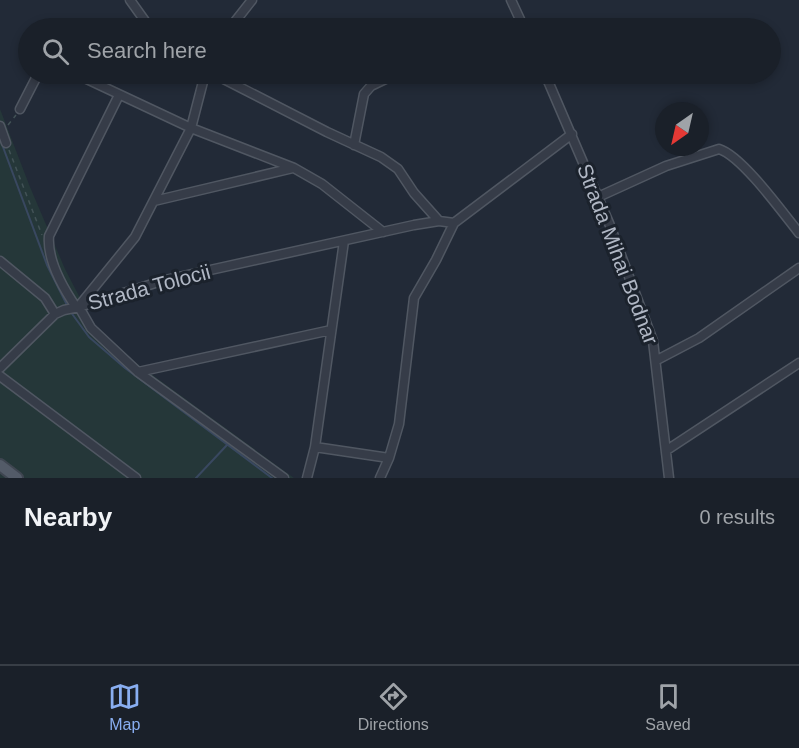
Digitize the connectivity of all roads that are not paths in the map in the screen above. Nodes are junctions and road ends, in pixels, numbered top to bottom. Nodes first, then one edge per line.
1 (130, 0) edge
2 (252, 0) edge
3 (511, 0) edge
4 (143, 18) edge
5 (238, 18) edge
6 (519, 18) edge
7 (33, 84) edge
8 (96, 84) edge
9 (202, 84) edge
10 (234, 84) edge
11 (376, 84) edge
12 (550, 84) edge
13 (119, 95) junction
14 (20, 109) road end
15 (0, 126) edge
16 (191, 128) junction
17 (572, 134) junction
18 (6, 142) road end
19 (354, 145) junction
20 (294, 168) junction
21 (598, 197) junction
22 (154, 201) junction
23 (439, 221) junction
24 (454, 223) junction
25 (383, 232) junction
26 (799, 234) edge
27 (344, 241) junction
28 (0, 261) edge
29 (799, 268) edge
30 (73, 308) junction
31 (56, 314) junction
32 (331, 330) junction
33 (657, 360) junction
34 (799, 363) edge
35 (0, 368) edge
36 (138, 372) junction
37 (0, 376) edge
38 (315, 447) junction
39 (667, 450) junction
40 (389, 458) junction
41 (0, 465) edge
42 (17, 478) edge
43 (136, 478) edge
44 (284, 478) edge
45 (308, 478) edge
46 (380, 478) edge
47 (669, 478) edge

1 - 4 street
2 - 5 street
3 - 6 street
7 - 14 street
8 - 13 street
9 - 16 street, Strada Tolocii
10 - 19 street
11 - 19 street
12 - 17 street, Strada Mihai Bodnar
13 - 16 street
13 - 30 street, Strada Tolocii
15 - 18 street
16 - 20 street
16 - 22 street, Strada Tolocii
17 - 21 street, Strada Mihai Bodnar
17 - 24 street
19 - 23 street
20 - 22 street
20 - 25 street
21 - 26 street
21 - 33 street, Strada Mihai Bodnar
22 - 30 street, Strada Tolocii
23 - 24 street, Strada Tolocii
23 - 25 street, Strada Tolocii
24 - 40 street
25 - 27 street, Strada Tolocii
27 - 30 street, Strada Tolocii
27 - 32 street
28 - 31 street
29 - 33 street
30 - 31 street
30 - 36 street
31 - 35 street
32 - 36 street
32 - 38 street
33 - 39 street, Strada Mihai Bodnar
34 - 39 street
36 - 44 street
37 - 43 street
38 - 40 street
38 - 45 street
39 - 47 street, Strada Mihai Bodnar
40 - 46 street
41 - 42 main road

